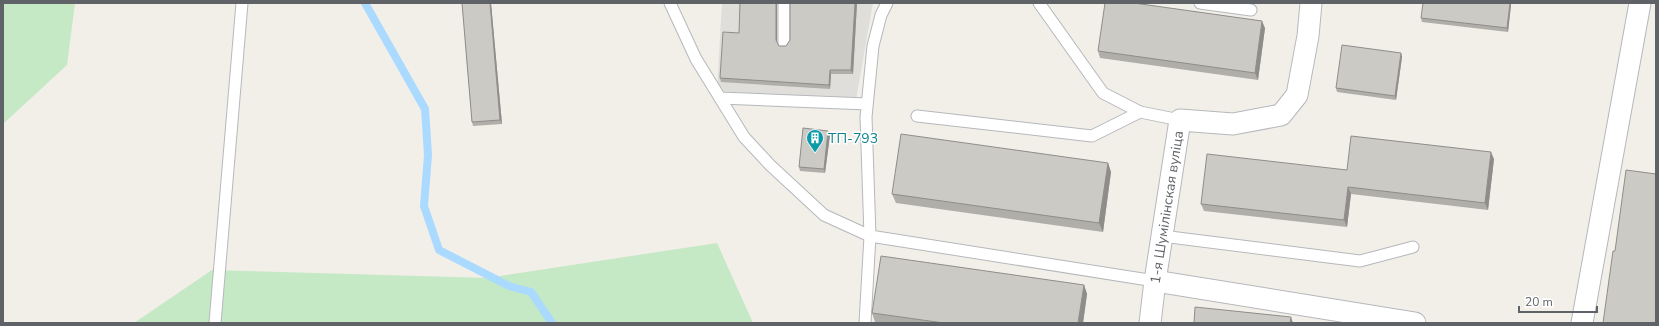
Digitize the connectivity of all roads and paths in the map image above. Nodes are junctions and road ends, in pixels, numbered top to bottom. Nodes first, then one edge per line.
1 (242, 3) edge
2 (670, 3) edge
3 (784, 3) edge
4 (887, 3) edge
5 (1039, 3) edge
6 (1200, 3) edge
7 (1311, 3) edge
8 (1640, 3) edge
9 (1251, 10) dead end
10 (784, 44) edge
11 (720, 98) junction
12 (867, 104) junction
13 (1140, 112) junction
14 (918, 116) dead end
15 (1180, 120) junction
16 (870, 236) junction
17 (1162, 236) junction
18 (1413, 247) dead end
19 (1155, 281) junction
20 (215, 323) edge
21 (865, 323) edge
22 (1150, 323) edge
23 (1416, 323) edge
24 (1582, 323) edge

1 - 20 lane
2 - 11 lane
3 - 10 lane
4 - 12 lane
5 - 13 lane
6 - 9 lane
7 - 15 street, 1-я Шумілінская вуліца
8 - 24 street
11 - 12 lane
11 - 16 lane
12 - 16 lane
13 - 14 lane
13 - 15 lane
15 - 17 street, 1-я Шумілінская вуліца
16 - 19 lane
16 - 21 lane
17 - 18 lane
17 - 19 street, 1-я Шумілінская вуліца
19 - 22 street, 1-я Шумілінская вуліца
19 - 23 street

